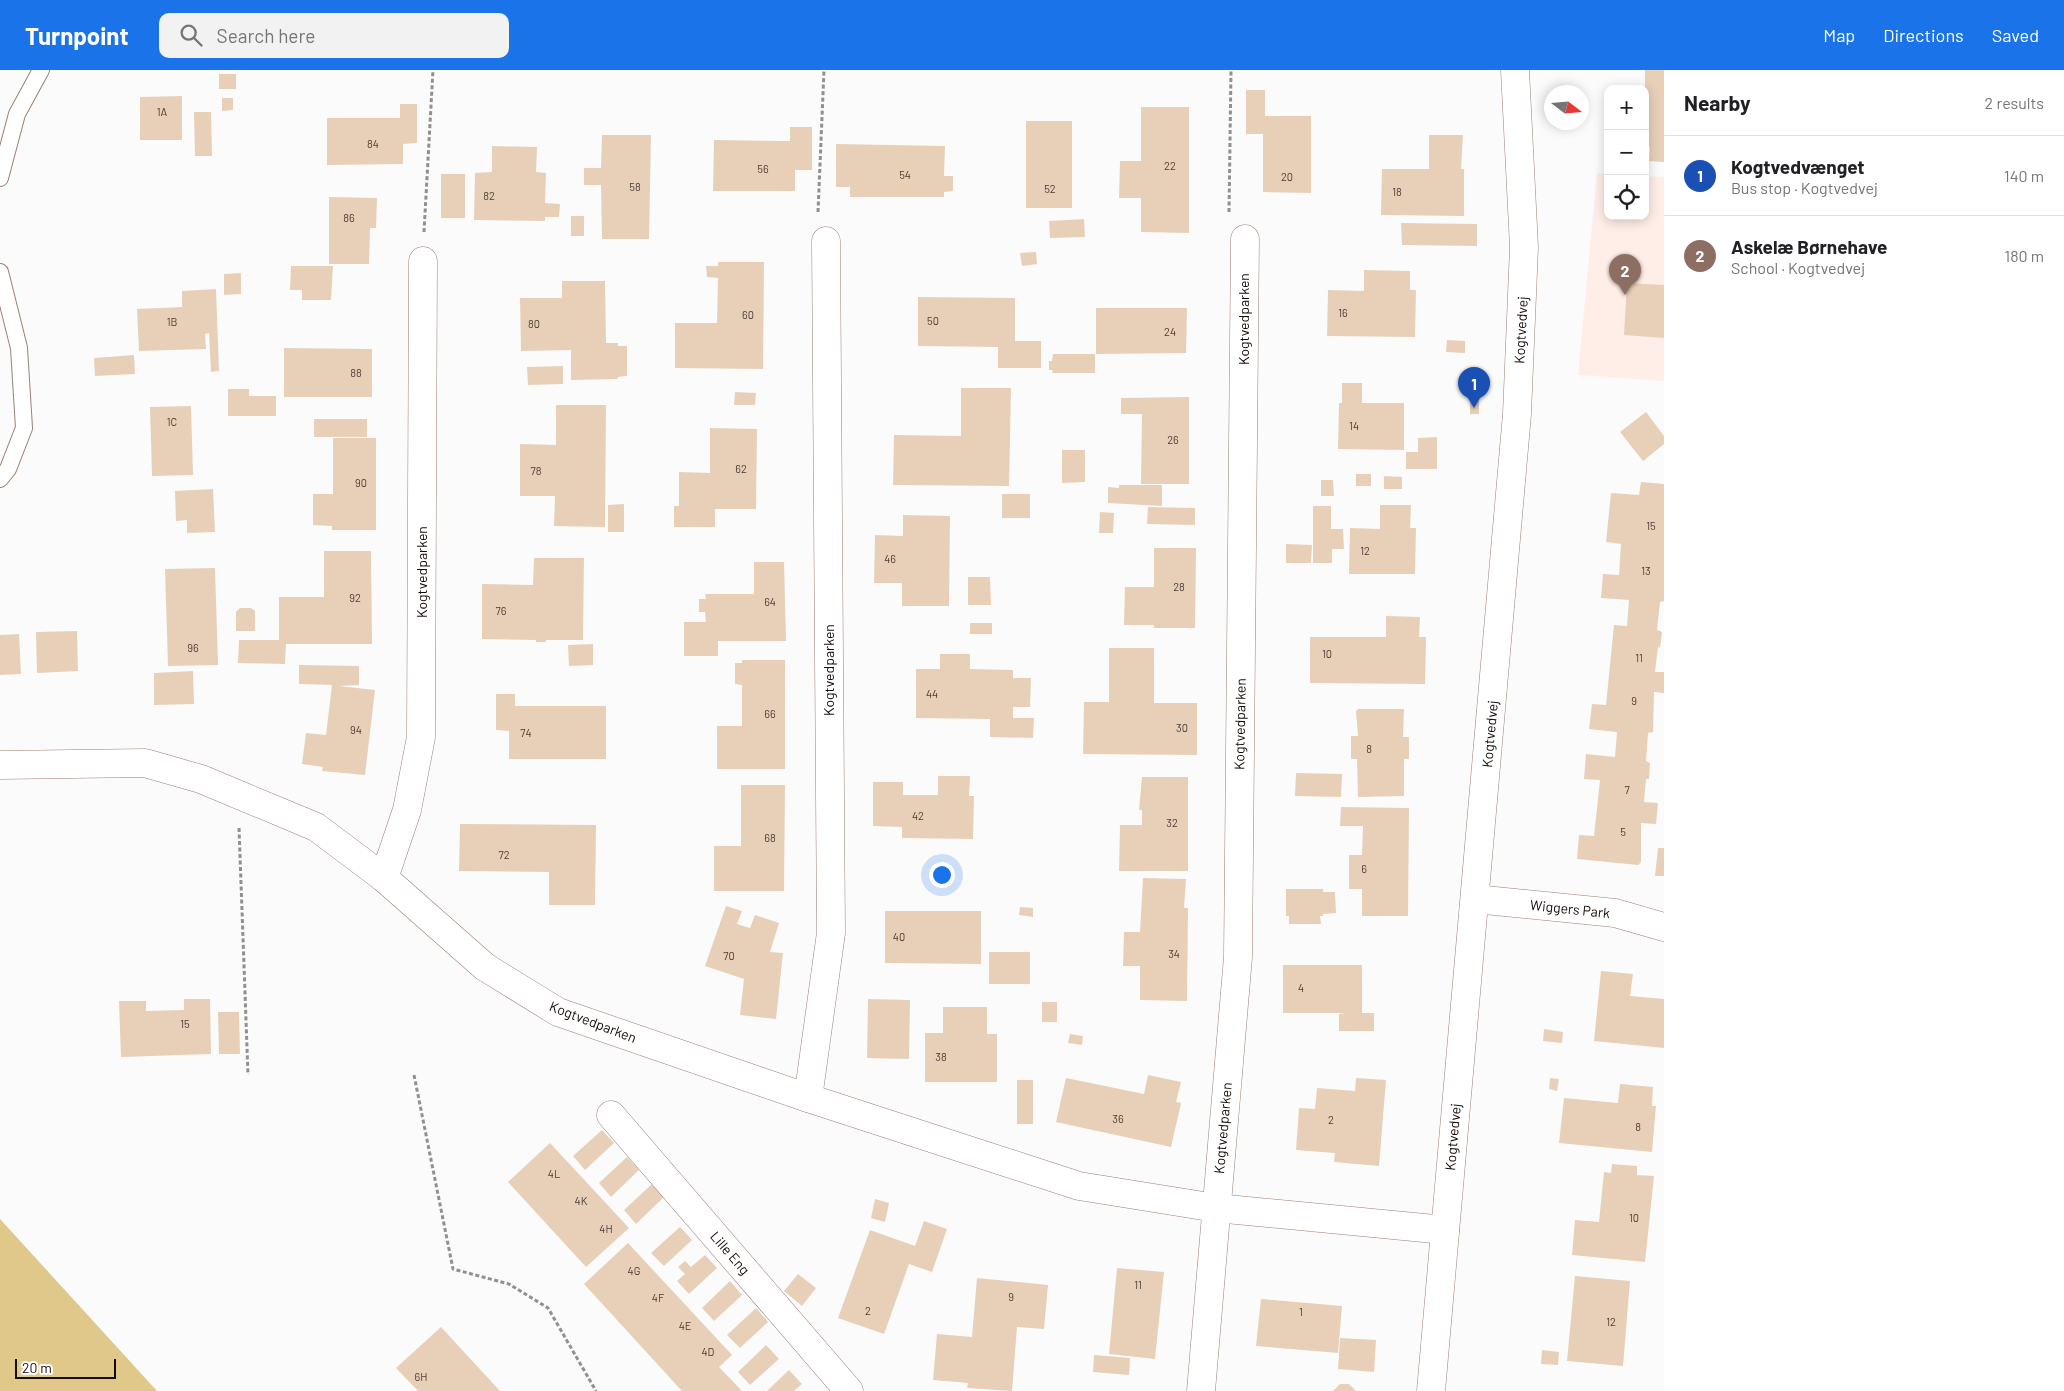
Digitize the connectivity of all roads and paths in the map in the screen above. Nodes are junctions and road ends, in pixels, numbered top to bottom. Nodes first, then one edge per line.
1 (41, 70) edge
2 (432, 70) edge
3 (824, 70) edge
4 (1231, 70) edge
5 (1518, 72) edge
6 (0, 178) edge
7 (1245, 239) joint
8 (826, 240) joint
9 (423, 261) joint
10 (0, 272) edge
11 (0, 479) edge
12 (0, 765) edge
13 (240, 795) junction
14 (384, 878) junction
15 (1475, 899) junction
16 (1664, 927) edge
17 (248, 1075) dead end
18 (414, 1075) dead end
19 (808, 1098) junction
20 (611, 1115) dead end
21 (1216, 1208) junction
22 (1445, 1230) junction
23 (596, 1391) edge
24 (849, 1391) edge
25 (1201, 1391) edge
26 (1431, 1391) edge

1 - 6 lane
2 - 9 path
3 - 8 path
4 - 7 path
5 - 15 street, Kogtvedvej
7 - 21 street, Kogtvedparken
8 - 19 street, Kogtvedparken
9 - 14 street, Kogtvedparken
10 - 11 lane
12 - 13 street, Kogtvedparken
13 - 14 street, Kogtvedparken
13 - 17 path
14 - 19 street, Kogtvedparken
15 - 16 street, Wiggers Park
15 - 22 street, Kogtvedvej
18 - 23 path
19 - 21 street, Kogtvedparken
20 - 24 street, Lille Eng
21 - 22 street, Kogtvedparken
21 - 25 street, Kogtvedparken
22 - 26 street, Kogtvedvej

